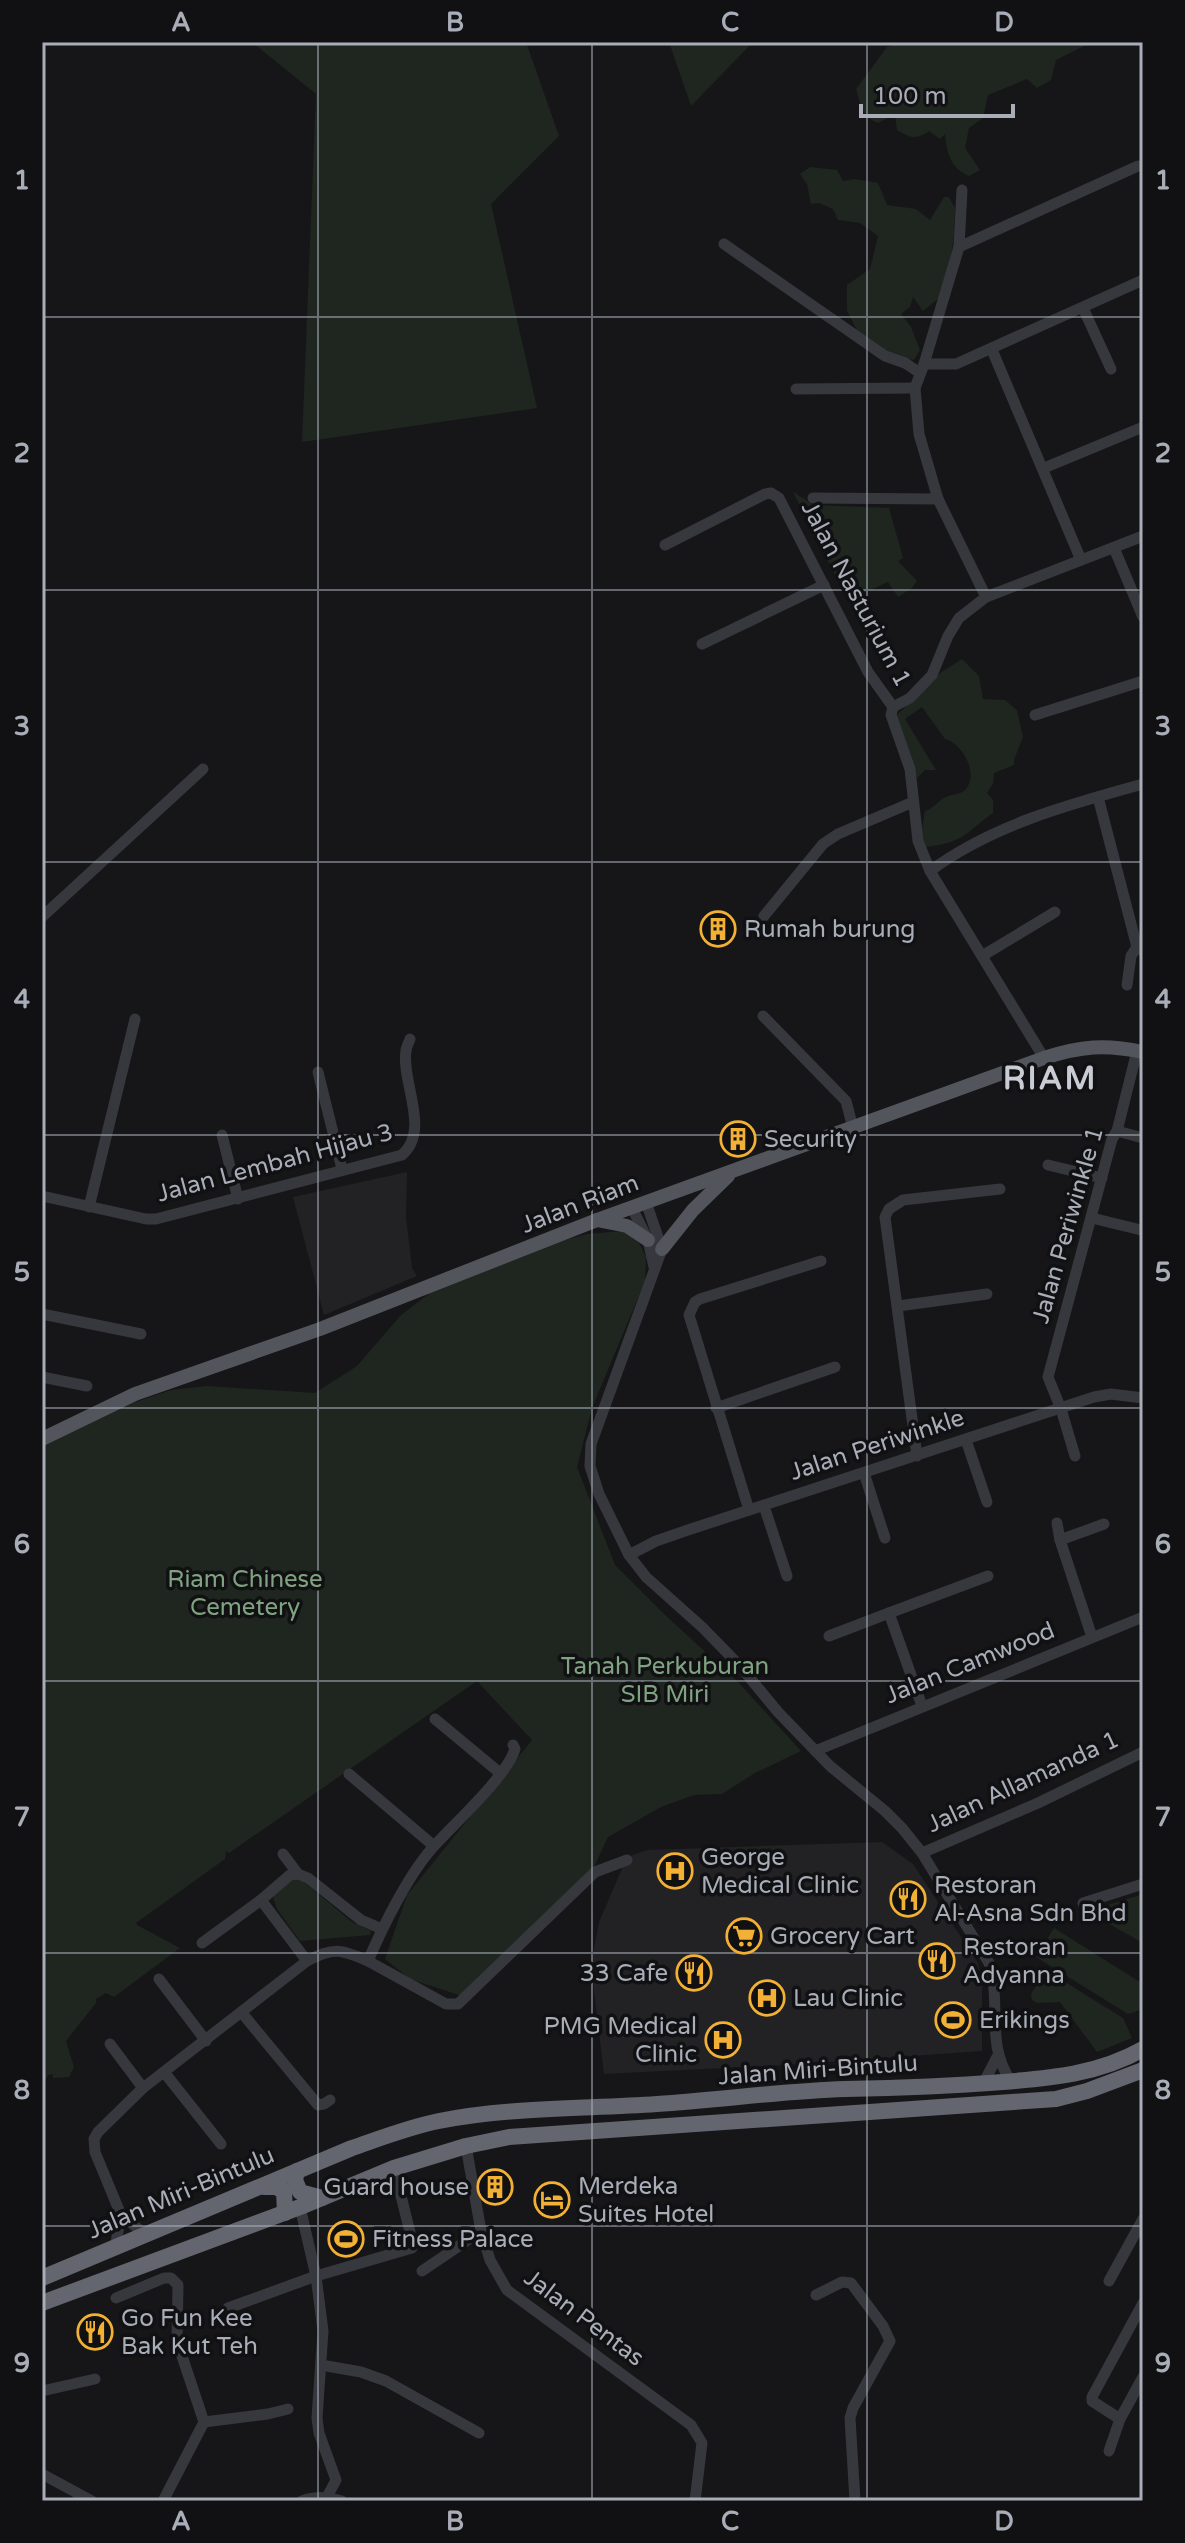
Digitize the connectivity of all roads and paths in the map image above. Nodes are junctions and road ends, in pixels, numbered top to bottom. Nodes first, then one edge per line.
1 (1138, 166) dead end
2 (962, 190) dead end
3 (724, 244) dead end
4 (959, 247) junction
5 (1143, 280) edge
6 (1083, 308) junction
7 (992, 350) junction
8 (922, 369) junction
9 (1111, 369) dead end
10 (915, 388) junction
11 (796, 389) dead end
12 (1143, 427) edge
13 (1044, 468) junction
14 (813, 498) dead end
15 (938, 499) junction
16 (1143, 536) edge
17 (665, 545) dead end
18 (1114, 548) junction
19 (1081, 560) junction
20 (824, 585) junction
21 (986, 597) junction
22 (1143, 617) edge
23 (702, 644) dead end
24 (1143, 681) edge
25 (893, 707) junction
26 (1035, 715) dead end
27 (203, 769) dead end
28 (1143, 784) edge
29 (1098, 797) junction
30 (913, 802) junction
31 (930, 871) junction
32 (1055, 912) dead end
33 (764, 916) dead end
34 (42, 917) edge
35 (1140, 949) edge
36 (982, 956) junction
37 (1127, 985) dead end
38 (763, 1016) dead end
39 (135, 1019) dead end
40 (410, 1039) dead end
41 (1140, 1052) edge
42 (1044, 1058) junction
43 (318, 1072) dead end
44 (853, 1128) junction
45 (1117, 1131) junction
46 (222, 1135) dead end
47 (1143, 1138) edge
48 (1048, 1165) dead end
49 (342, 1169) junction
50 (734, 1171) junction
51 (1102, 1178) junction
52 (1000, 1189) dead end
53 (42, 1196) edge
54 (238, 1199) junction
55 (639, 1205) junction
56 (89, 1207) junction
57 (1092, 1218) junction
58 (597, 1220) junction
59 (1141, 1230) dead end
60 (648, 1240) junction
61 (662, 1249) junction
62 (821, 1261) dead end
63 (654, 1272) junction
64 (987, 1294) dead end
65 (898, 1306) junction
66 (42, 1314) edge
67 (141, 1334) dead end
68 (835, 1367) dead end
69 (42, 1377) edge
70 (87, 1386) dead end
71 (1143, 1398) edge
72 (716, 1408) junction
73 (1061, 1409) junction
74 (42, 1439) edge
75 (966, 1440) junction
76 (917, 1456) junction
77 (1075, 1456) dead end
78 (864, 1473) junction
79 (987, 1502) dead end
80 (764, 1506) junction
81 (749, 1510) junction
82 (1057, 1523) dead end
83 (1104, 1524) dead end
84 (885, 1538) dead end
85 (1060, 1540) junction
86 (629, 1555) junction
87 (787, 1576) dead end
88 (988, 1576) dead end
89 (889, 1613) junction
90 (1143, 1617) edge
91 (829, 1636) dead end
92 (1092, 1637) junction
93 (922, 1706) junction
94 (435, 1719) dead end
95 (513, 1745) dead end
96 (815, 1751) junction
97 (1143, 1752) edge
98 (500, 1773) junction
99 (349, 1774) dead end
100 (434, 1846) junction
101 (922, 1853) junction
102 (283, 1854) dead end
103 (627, 1860) dead end
104 (298, 1874) junction
105 (1143, 1884) edge
106 (261, 1900) junction
107 (1083, 1903) dead end
108 (382, 1929) junction
109 (202, 1943) dead end
110 (307, 1961) junction
111 (368, 1961) junction
112 (159, 1979) dead end
113 (242, 2013) junction
114 (206, 2041) junction
115 (110, 2044) dead end
116 (1143, 2049) edge
117 (997, 2057) junction
118 (1143, 2070) edge
119 (164, 2072) junction
120 (1011, 2081) junction
121 (983, 2084) junction
122 (143, 2088) junction
123 (731, 2099) junction
124 (330, 2100) dead end
125 (802, 2117) junction
126 (221, 2144) dead end
127 (466, 2146) junction
128 (394, 2168) junction
129 (297, 2171) junction
130 (258, 2187) junction
131 (322, 2198) junction
132 (293, 2210) junction
133 (121, 2215) junction
134 (1143, 2219) edge
135 (481, 2231) junction
136 (146, 2235) junction
137 (115, 2248) junction
138 (422, 2271) dead end
139 (316, 2276) junction
140 (42, 2278) edge
141 (1109, 2281) dead end
142 (816, 2295) dead end
143 (116, 2298) dead end
144 (42, 2303) edge
145 (1143, 2303) edge
146 (228, 2308) dead end
147 (321, 2365) junction
148 (1143, 2377) edge
149 (95, 2379) dead end
150 (42, 2391) edge
151 (288, 2409) dead end
152 (1120, 2419) junction
153 (204, 2422) junction
154 (479, 2433) dead end
155 (1109, 2451) dead end
156 (42, 2474) edge
157 (327, 2497) junction
158 (92, 2501) edge
159 (163, 2501) edge
160 (302, 2501) edge
161 (342, 2501) edge
162 (695, 2501) edge
163 (855, 2501) edge

1 - 4 street
2 - 4 street
3 - 8 street
4 - 8 street
5 - 6 street
6 - 7 street
6 - 9 street
7 - 8 street
7 - 13 street
8 - 10 street
10 - 11 street
10 - 15 street
12 - 13 street
13 - 19 street
14 - 15 street
15 - 21 street
16 - 18 street
17 - 20 street, Jalan Nasturium 1
18 - 19 street
18 - 22 street
19 - 21 street
20 - 23 street
20 - 25 street, Jalan Nasturium 1
21 - 25 street
24 - 26 street
25 - 30 street, Jalan Nasturium 1
27 - 34 street
28 - 29 street
29 - 31 street
29 - 35 street
30 - 31 street, Jalan Nasturium 1
30 - 33 street
31 - 36 street, Jalan Nasturium 1
32 - 36 street
35 - 37 street
36 - 42 street, Jalan Nasturium 1
38 - 44 street
39 - 56 street
40 - 49 street, Jalan Lembah Hijau 3
41 - 42 main road, Jalan Riam
41 - 45 street, Jalan Periwinkle 1
42 - 44 main road, Jalan Riam
43 - 49 street
44 - 50 main road, Jalan Riam
45 - 47 street
45 - 51 street, Jalan Periwinkle 1
46 - 54 street
48 - 51 street
49 - 54 street, Jalan Lembah Hijau 3
50 - 55 main road, Jalan Riam
50 - 61 main road
51 - 57 street, Jalan Periwinkle 1
52 - 65 street
53 - 56 street, Jalan Lembah Hijau 3
54 - 56 street, Jalan Lembah Hijau 3
55 - 58 main road, Jalan Riam
55 - 60 street
55 - 61 street
57 - 59 street
57 - 73 street, Jalan Periwinkle 1
58 - 60 main road
58 - 74 main road, Jalan Riam
60 - 63 street
61 - 63 street
62 - 72 street
63 - 86 street
64 - 65 street
65 - 76 street
66 - 67 street
68 - 72 street
69 - 70 street
71 - 73 street, Jalan Periwinkle
72 - 81 street
73 - 75 street, Jalan Periwinkle
73 - 77 street, Jalan Periwinkle 1
75 - 76 street, Jalan Periwinkle
75 - 79 street
76 - 78 street, Jalan Periwinkle
78 - 80 street, Jalan Periwinkle
78 - 84 street
80 - 81 street, Jalan Periwinkle
80 - 87 street
81 - 86 street, Jalan Periwinkle
82 - 85 street
83 - 85 street
85 - 92 street
86 - 96 street
88 - 89 street
89 - 91 street
89 - 93 street
90 - 92 street, Jalan Camwood
92 - 93 street, Jalan Camwood
93 - 96 street, Jalan Camwood
94 - 98 street
95 - 98 street
96 - 101 street
97 - 101 street, Jalan Allamanda 1
98 - 100 street
99 - 100 street
100 - 108 street
101 - 117 street
102 - 104 street
103 - 111 street
104 - 106 street
104 - 108 street
105 - 107 street
106 - 109 street
106 - 110 street
108 - 111 street
110 - 111 street
110 - 113 street
112 - 114 street
113 - 114 street
113 - 124 street
114 - 119 street
115 - 122 street
116 - 120 highway, Jalan Miri-Bintulu
117 - 120 street
117 - 121 street
118 - 125 highway, Jalan Miri-Bintulu
119 - 122 street
119 - 126 street
120 - 121 highway, Jalan Miri-Bintulu
121 - 123 highway, Jalan Miri-Bintulu
122 - 133 street
123 - 125 highway
123 - 129 highway, Jalan Miri-Bintulu
125 - 127 highway, Jalan Miri-Bintulu
127 - 128 highway, Jalan Miri-Bintulu
127 - 135 street, Jalan Pentas
128 - 131 highway, Jalan Miri-Bintulu
128 - 139 street
129 - 130 highway, Jalan Miri-Bintulu
129 - 131 highway
130 - 132 highway
130 - 136 highway, Jalan Miri-Bintulu
131 - 132 highway, Jalan Miri-Bintulu
132 - 139 street
132 - 144 highway, Jalan Miri-Bintulu
133 - 136 street
133 - 137 street
134 - 141 street
135 - 138 street
135 - 162 street, Jalan Pentas
136 - 137 highway, Jalan Miri-Bintulu
137 - 140 highway, Jalan Miri-Bintulu
139 - 146 street
139 - 147 street
142 - 163 street
143 - 153 street
145 - 152 street
147 - 154 street
147 - 157 street
148 - 152 street
149 - 150 street
151 - 153 street
152 - 155 street
153 - 159 street
156 - 158 street
157 - 160 street
157 - 161 street

